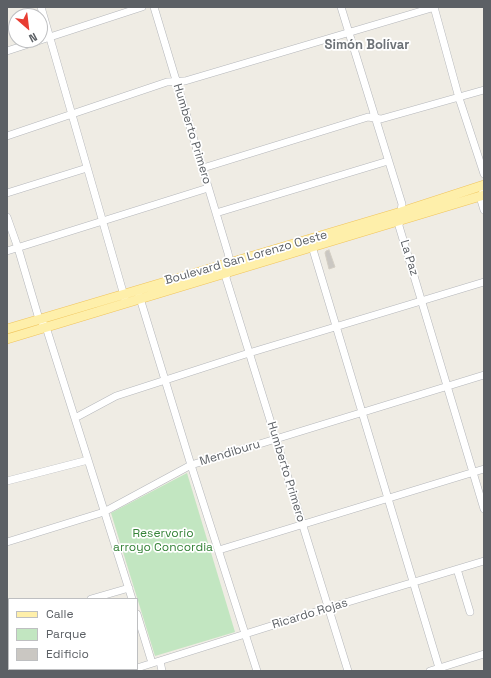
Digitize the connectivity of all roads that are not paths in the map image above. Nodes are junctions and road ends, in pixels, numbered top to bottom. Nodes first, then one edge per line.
1 (41, 7) edge
2 (142, 7) edge
3 (154, 7) edge
4 (341, 7) edge
5 (434, 7) edge
6 (348, 33) junction
7 (50, 37) junction
8 (7, 51) edge
9 (176, 81) junction
10 (484, 90) edge
11 (459, 98) junction
12 (72, 113) junction
13 (374, 118) junction
14 (7, 136) edge
15 (388, 161) junction
16 (87, 168) junction
17 (203, 168) junction
18 (484, 174) edge
19 (484, 185) edge
20 (208, 188) junction
21 (7, 193) edge
22 (483, 193) edge
23 (484, 210) edge
24 (401, 212) junction
25 (216, 213) junction
26 (7, 217) edge
27 (103, 221) junction
28 (399, 222) junction
29 (311, 243) junction
30 (18, 248) junction
31 (7, 251) edge
32 (230, 262) junction
33 (226, 273) junction
34 (484, 282) edge
35 (139, 294) junction
36 (125, 298) junction
37 (422, 301) junction
38 (39, 319) junction
39 (46, 327) junction
40 (336, 328) junction
41 (7, 329) edge
42 (7, 339) edge
43 (249, 353) junction
44 (484, 375) edge
45 (165, 380) junction
46 (448, 386) junction
47 (362, 412) junction
48 (75, 418) junction
49 (276, 438) junction
50 (88, 460) junction
51 (191, 465) junction
52 (484, 469) edge
53 (473, 472) junction
54 (7, 481) edge
55 (388, 498) junction
56 (484, 509) edge
57 (104, 512) junction
58 (302, 524) junction
59 (7, 542) edge
60 (219, 550) junction
61 (484, 561) edge
62 (457, 569) junction
63 (414, 582) junction
64 (129, 588) junction
65 (94, 598) edge
66 (132, 598) edge
67 (328, 608) junction
68 (470, 612) dead end
69 (138, 617) edge
70 (245, 634) junction
71 (484, 654) edge
72 (160, 661) junction
73 (152, 663) junction
74 (138, 668) edge
75 (440, 670) edge
76 (162, 671) edge
77 (257, 671) edge
78 (348, 671) edge
79 (430, 671) edge

1 - 7 street
2 - 7 street
3 - 9 street, Humberto Primero
4 - 6 street, La Paz
5 - 6 street
5 - 11 street
6 - 9 street
6 - 13 street, La Paz
7 - 8 street
7 - 12 street
9 - 12 street
9 - 17 street, Humberto Primero
10 - 11 street
11 - 13 street
11 - 18 street
12 - 14 street
12 - 16 street
13 - 15 street, La Paz
13 - 17 street
15 - 24 street, La Paz
15 - 25 street
16 - 21 street
16 - 27 street
17 - 20 street, Humberto Primero
19 - 24 main road, Boulevard San Lorenzo Oeste
20 - 25 street, Humberto Primero
20 - 27 street
22 - 23 street
22 - 28 main road, Boulevard San Lorenzo Oeste
24 - 28 street, La Paz
24 - 29 main road, Boulevard San Lorenzo Oeste
25 - 32 street, Humberto Primero
26 - 30 street
27 - 30 street
27 - 36 street
28 - 29 main road, Boulevard San Lorenzo Oeste
28 - 37 street, La Paz
29 - 32 main road, Boulevard San Lorenzo Oeste
29 - 33 main road, Boulevard San Lorenzo Oeste
29 - 40 street
30 - 31 street
30 - 38 street
32 - 33 street
32 - 35 main road, Boulevard San Lorenzo Oeste
33 - 35 main road, Boulevard San Lorenzo Oeste
33 - 43 street, Humberto Primero
34 - 37 street
35 - 36 main road, Boulevard San Lorenzo Oeste
35 - 45 street
36 - 38 main road, Boulevard San Lorenzo Oeste
36 - 39 main road, Boulevard San Lorenzo Oeste
37 - 40 street
37 - 46 street, La Paz
38 - 39 street
38 - 41 main road, Boulevard San Lorenzo Oeste
39 - 42 main road, Boulevard San Lorenzo Oeste
39 - 48 street
40 - 43 street
40 - 47 street
43 - 45 street
43 - 49 street, Humberto Primero
44 - 46 street, Mendiburu
45 - 48 street
45 - 51 street
46 - 47 street, Mendiburu
46 - 53 street, La Paz
47 - 49 street, Mendiburu
47 - 55 street
48 - 50 street
49 - 51 street, Mendiburu
49 - 58 street, Humberto Primero
50 - 54 street
50 - 57 street
51 - 57 street, Mendiburu
51 - 60 street
52 - 53 street
53 - 55 street
53 - 56 street, La Paz
55 - 58 street
55 - 63 street
57 - 59 street, Mendiburu
57 - 64 street
58 - 60 street
58 - 67 street, Humberto Primero
60 - 70 street
61 - 62 street, Ricardo Rojas
62 - 63 street, Ricardo Rojas
62 - 68 street
63 - 67 street, Ricardo Rojas
63 - 75 street
64 - 65 street
64 - 66 street
67 - 70 street, Ricardo Rojas
67 - 78 street, Humberto Primero
69 - 73 street
70 - 72 street, Ricardo Rojas
70 - 77 street
71 - 75 street
72 - 73 street, Ricardo Rojas
72 - 76 street
73 - 74 street, Ricardo Rojas
75 - 79 street

